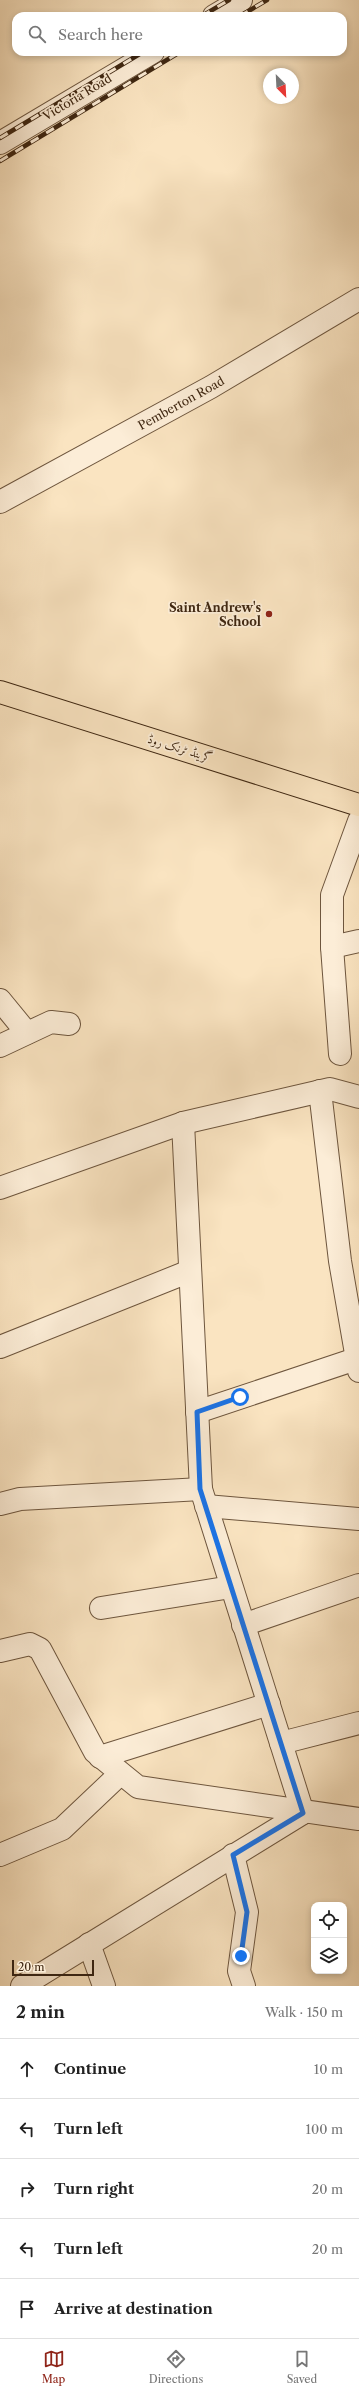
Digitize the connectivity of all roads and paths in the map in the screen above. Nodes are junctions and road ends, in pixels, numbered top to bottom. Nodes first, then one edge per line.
1 (241, 0) edge
2 (221, 12) edge
3 (146, 56) edge
4 (0, 143) edge
5 (359, 299) edge
6 (0, 502) edge
7 (0, 692) edge
8 (359, 805) edge
9 (359, 821) edge
10 (359, 941) edge
11 (332, 947) junction
12 (0, 1000) edge
13 (69, 1024) dead end
14 (27, 1033) junction
15 (0, 1046) edge
16 (340, 1054) dead end
17 (320, 1091) junction
18 (359, 1097) edge
19 (183, 1123) junction
20 (0, 1188) edge
21 (190, 1271) junction
22 (352, 1291) edge
23 (0, 1347) edge
24 (358, 1362) edge
25 (197, 1412) junction
26 (203, 1498) junction
27 (0, 1504) edge
28 (359, 1519) edge
29 (359, 1585) edge
30 (231, 1586) junction
31 (101, 1608) dead end
32 (243, 1625) junction
33 (0, 1651) edge
34 (268, 1704) junction
35 (359, 1723) edge
36 (281, 1743) junction
37 (100, 1757) junction
38 (120, 1774) junction
39 (303, 1813) junction
40 (357, 1824) edge
41 (0, 1854) edge
42 (233, 1855) junction
43 (89, 1944) junction
44 (23, 1986) edge
45 (104, 1986) edge
46 (244, 1986) edge

1 - 2 street
3 - 4 street, Victoria Road
5 - 6 street, Pemberton Road
7 - 8 main road, گرینڈ ٹرنک روڈ
9 - 11 street
10 - 11 street
11 - 16 street
12 - 14 street
13 - 14 street
14 - 15 street
17 - 18 street
17 - 19 street
17 - 22 street
19 - 20 street
19 - 21 street
21 - 23 street
21 - 25 street
22 - 24 street
24 - 25 street
25 - 26 street
26 - 27 street
26 - 28 street
26 - 30 street
29 - 32 street
30 - 31 street
30 - 32 street
32 - 34 street
33 - 37 street
34 - 36 street
34 - 37 street
35 - 36 street
36 - 39 street
37 - 38 street
38 - 39 street
38 - 41 street
39 - 40 street
39 - 42 street
42 - 43 street
42 - 46 street
43 - 44 street
43 - 45 street

